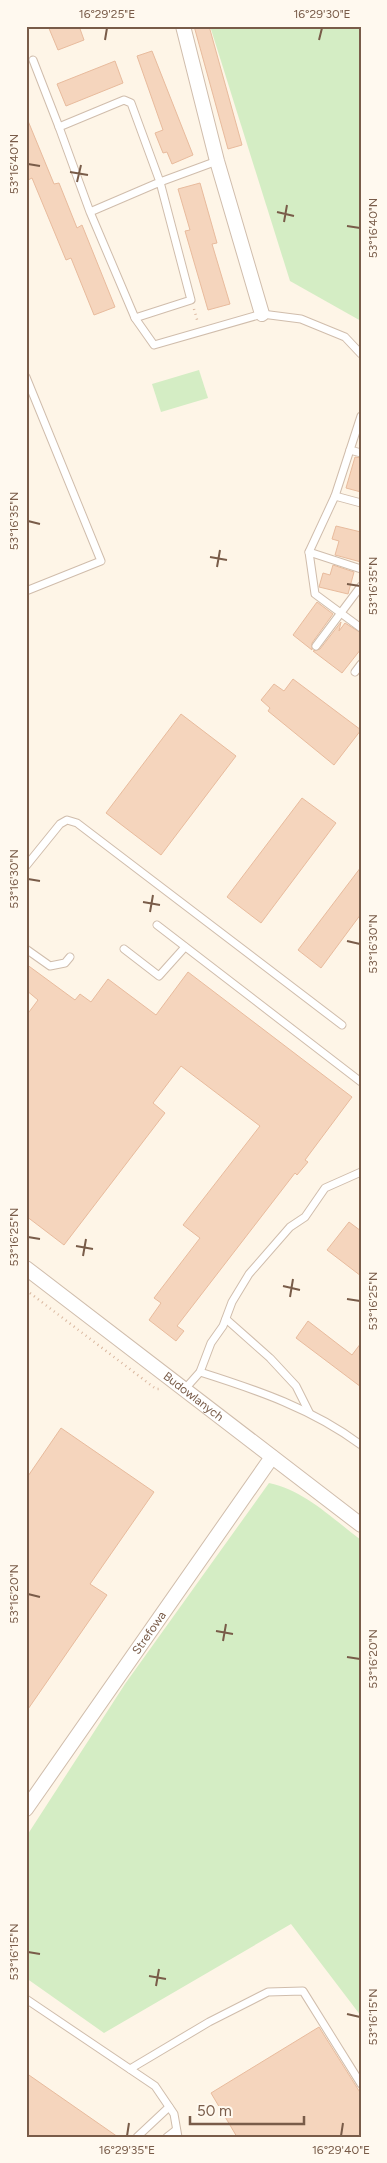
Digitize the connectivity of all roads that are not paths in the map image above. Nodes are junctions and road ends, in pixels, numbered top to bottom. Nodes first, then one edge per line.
1 (183, 26) edge
2 (33, 60) dead end
3 (59, 127) junction
4 (218, 161) junction
5 (160, 182) junction
6 (90, 212) junction
7 (262, 314) junction
8 (135, 318) junction
9 (361, 354) edge
10 (26, 377) edge
11 (361, 416) edge
12 (350, 450) junction
13 (361, 452) edge
14 (335, 496) junction
15 (361, 503) edge
16 (309, 552) junction
17 (361, 569) edge
18 (361, 586) edge
19 (26, 591) edge
20 (340, 613) junction
21 (361, 628) edge
22 (316, 646) dead end
23 (361, 664) edge
24 (355, 672) dead end
25 (26, 866) edge
26 (157, 925) dead end
27 (185, 946) junction
28 (26, 949) edge
29 (124, 949) dead end
30 (70, 957) dead end
31 (342, 1025) dead end
32 (361, 1082) edge
33 (361, 1172) edge
34 (26, 1268) edge
35 (226, 1319) junction
36 (200, 1372) junction
37 (184, 1390) junction
38 (309, 1413) junction
39 (361, 1446) edge
40 (272, 1457) junction
41 (361, 1525) edge
42 (26, 1808) edge
43 (26, 1999) edge
44 (130, 2069) junction
45 (361, 2084) edge
46 (169, 2107) junction
47 (177, 2133) edge
48 (137, 2137) edge
49 (167, 2137) edge

1 - 4 street
2 - 3 lane
3 - 5 lane
3 - 6 lane
4 - 5 lane
4 - 7 street
5 - 6 lane
5 - 8 lane
6 - 8 lane
7 - 8 lane
7 - 9 lane
10 - 19 lane
11 - 12 lane
12 - 13 lane
12 - 14 lane
14 - 15 lane
14 - 16 lane
16 - 17 lane
16 - 20 lane
18 - 20 lane
20 - 21 lane
20 - 22 lane
23 - 24 lane
25 - 31 lane
26 - 27 lane
27 - 29 lane
27 - 32 lane
28 - 30 lane
33 - 35 lane
34 - 37 street, Budowlanych
35 - 36 lane
35 - 38 lane
36 - 37 lane
36 - 38 lane
37 - 40 street, Budowlanych
38 - 39 lane
40 - 41 street, Budowlanych
40 - 42 street, Strefowa
43 - 44 lane
44 - 45 lane
44 - 46 lane
46 - 47 lane
46 - 48 lane
47 - 49 lane

